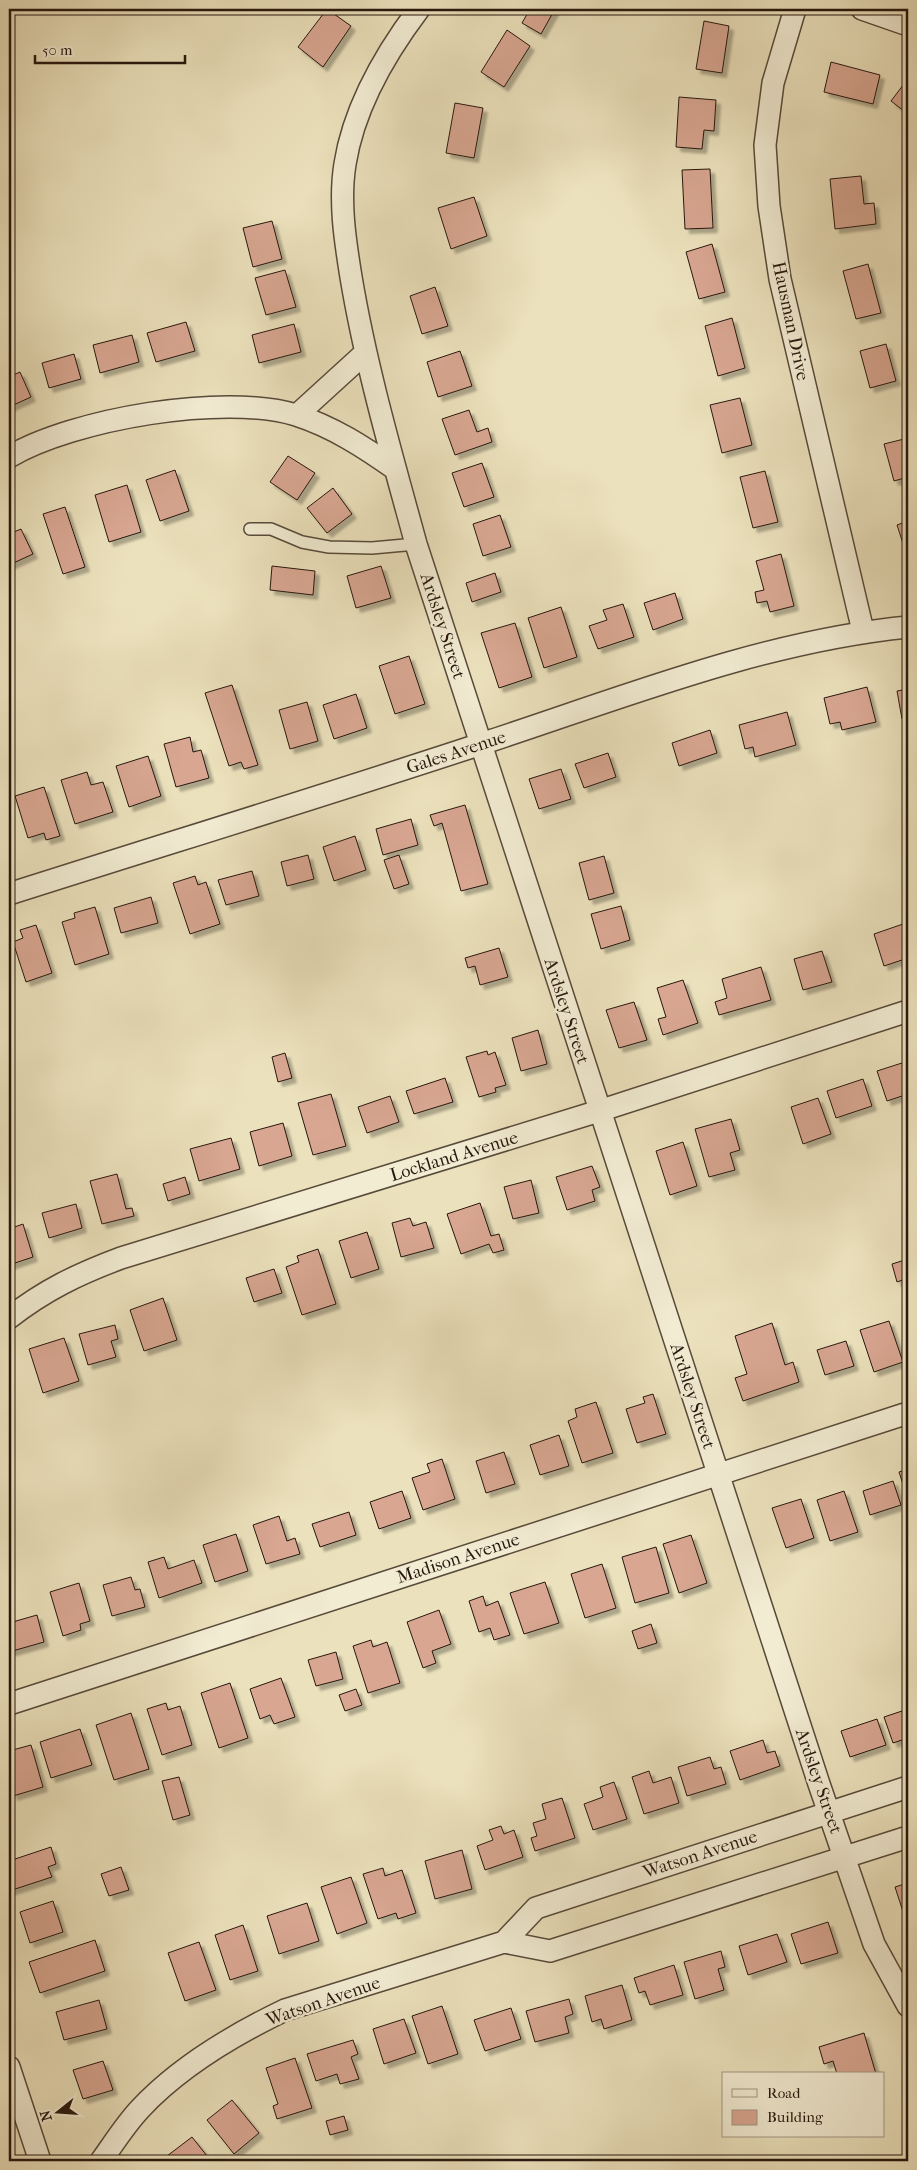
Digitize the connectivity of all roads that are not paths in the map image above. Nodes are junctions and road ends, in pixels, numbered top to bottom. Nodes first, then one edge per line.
1 (419, 9) edge
2 (795, 9) edge
3 (862, 9) edge
4 (908, 25) edge
5 (366, 353) junction
6 (296, 415) junction
7 (9, 456) edge
8 (395, 469) junction
9 (250, 529) dead end
10 (416, 544) junction
11 (908, 627) edge
12 (863, 631) junction
13 (482, 744) junction
14 (9, 894) edge
15 (908, 1011) edge
16 (599, 1112) junction
17 (9, 1318) edge
18 (908, 1413) edge
19 (718, 1474) junction
20 (9, 1704) edge
21 (908, 1787) edge
22 (830, 1812) junction
23 (908, 1837) edge
24 (845, 1858) junction
25 (504, 1942) junction
26 (908, 2006) edge
27 (9, 2067) edge
28 (40, 2161) edge
29 (101, 2161) edge

1 - 5 street, Ardsley Street
2 - 12 street, Hausman Drive
3 - 4 street
5 - 6 street
5 - 8 street, Ardsley Street
6 - 7 street
6 - 8 street
8 - 10 street, Ardsley Street
9 - 10 lane
10 - 13 street, Ardsley Street
11 - 12 street, Gales Avenue
12 - 13 street, Gales Avenue
13 - 14 street, Gales Avenue
13 - 16 street, Ardsley Street
15 - 16 street, Lockland Avenue
16 - 17 street, Lockland Avenue
16 - 19 street, Ardsley Street
18 - 19 street, Madison Avenue
19 - 20 street, Madison Avenue
19 - 22 street, Ardsley Street
21 - 22 street, Watson Avenue
22 - 24 street, Ardsley Street
22 - 25 street, Watson Avenue
23 - 24 street, Watson Avenue
24 - 25 street, Watson Avenue
24 - 26 street, Ardsley Street
25 - 29 street, Watson Avenue
27 - 28 street

